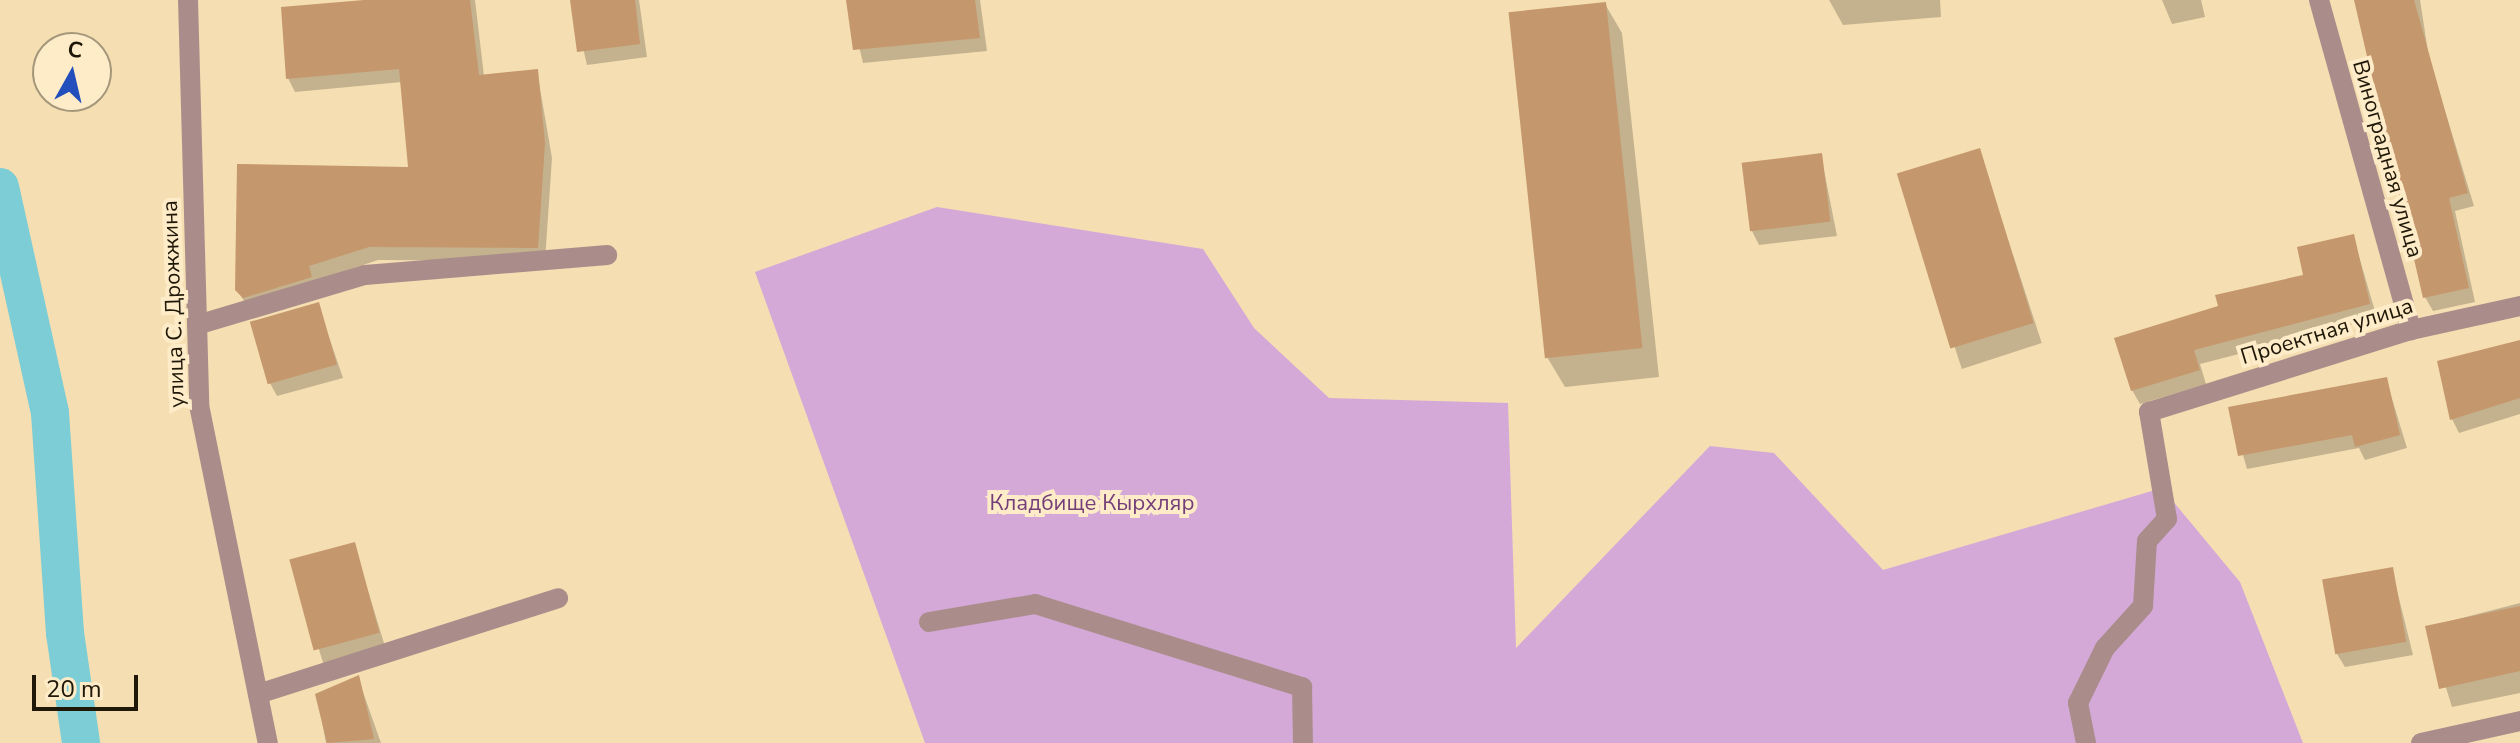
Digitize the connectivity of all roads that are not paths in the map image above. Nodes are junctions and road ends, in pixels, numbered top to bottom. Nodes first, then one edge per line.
1 (188, 0) edge
2 (2319, 0) edge
3 (607, 255) dead end
4 (2520, 306) edge
5 (197, 325) junction
6 (2411, 330) junction
7 (558, 598) dead end
8 (929, 622) dead end
9 (258, 694) junction
10 (2520, 721) edge
11 (268, 743) edge
12 (1303, 743) edge
13 (2086, 743) edge
14 (2421, 743) edge

1 - 5 street, улица С. Дрожжина
2 - 6 street, Виноградная улица
3 - 5 street
4 - 6 street, Проектная улица
5 - 9 street, улица С. Дрожжина
6 - 13 street, Проектная улица
7 - 9 street
8 - 12 street
9 - 11 street, улица С. Дрожжина
10 - 14 street

